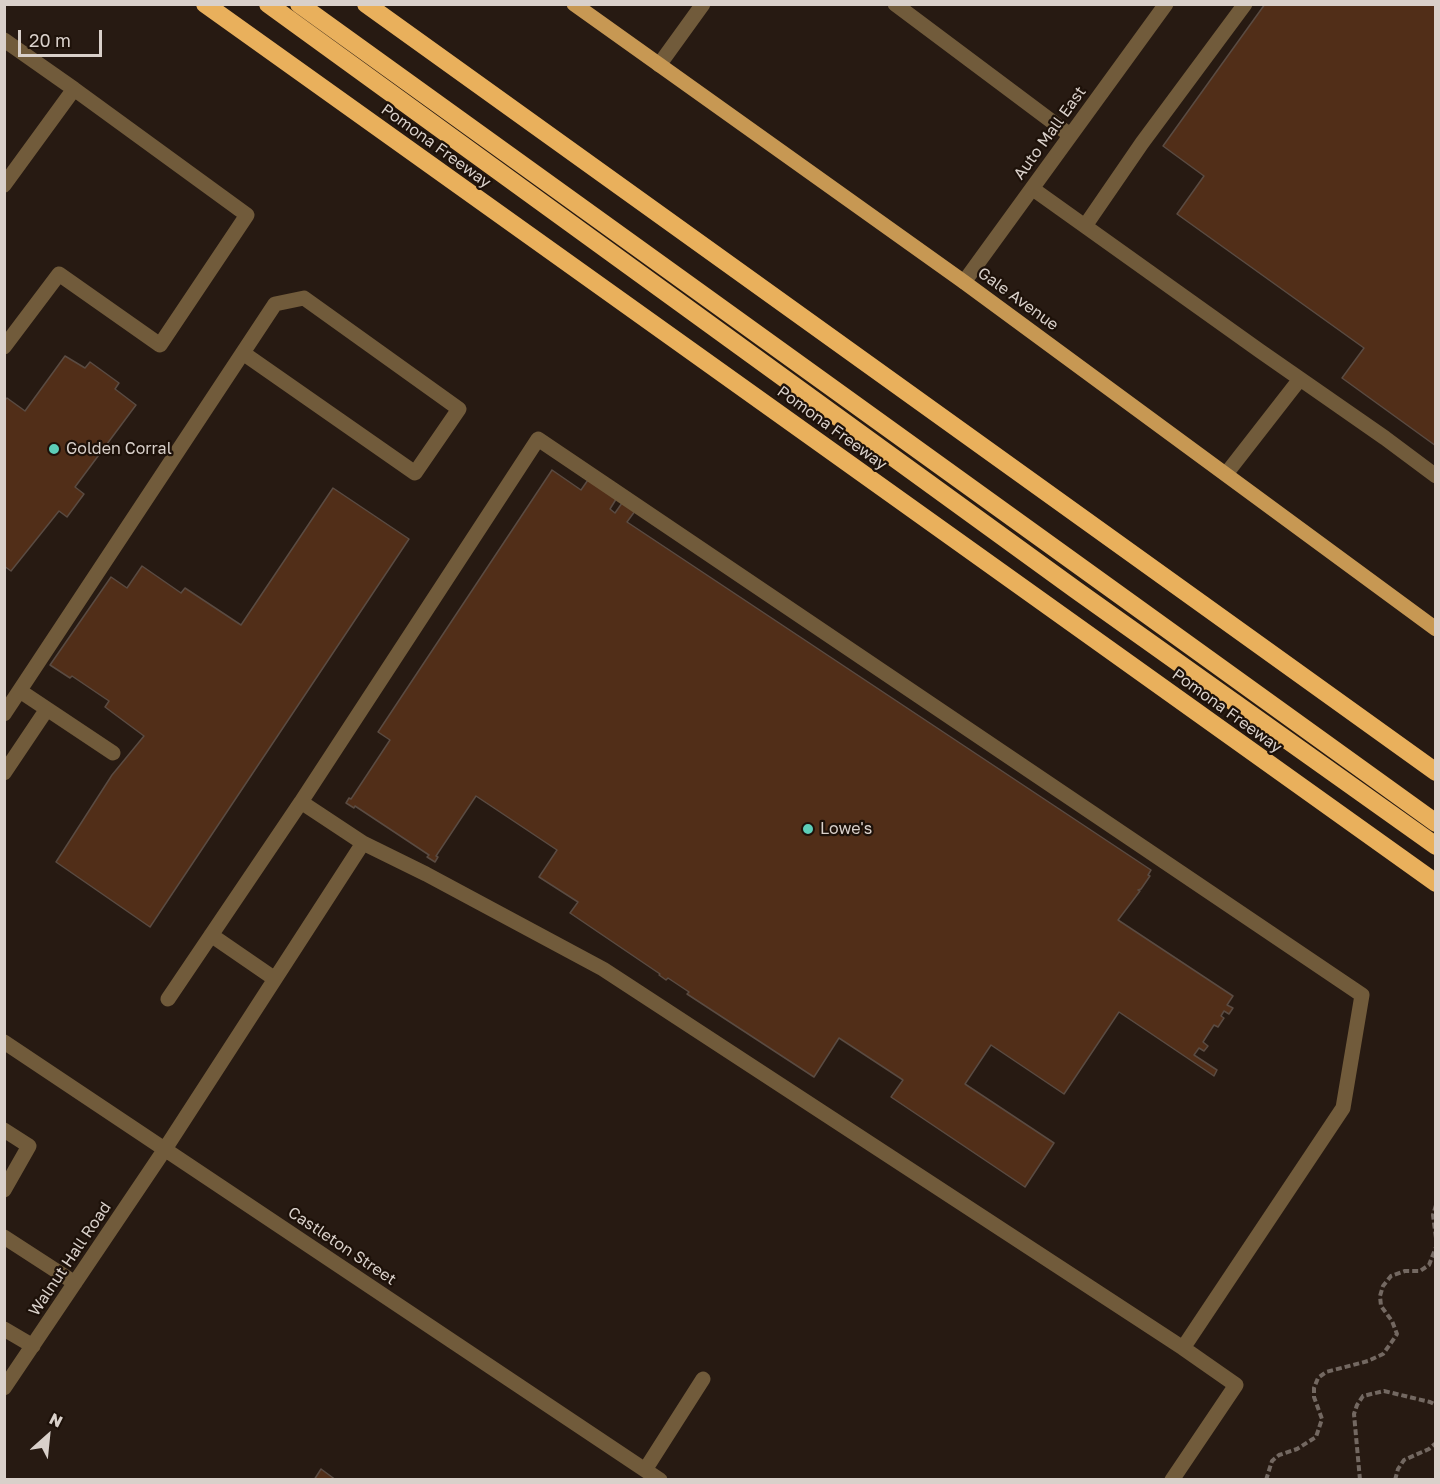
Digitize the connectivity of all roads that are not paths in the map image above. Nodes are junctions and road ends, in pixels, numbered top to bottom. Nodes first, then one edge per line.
1 (205, 4) edge
2 (268, 4) edge
3 (299, 4) edge
4 (366, 4) edge
5 (574, 4) edge
6 (703, 4) edge
7 (895, 4) edge
8 (1166, 4) edge
9 (1245, 4) edge
10 (4, 40) edge
11 (659, 65) junction
12 (74, 89) junction
13 (1070, 135) junction
14 (4, 185) edge
15 (1033, 189) junction
16 (1085, 226) junction
17 (964, 282) junction
18 (4, 347) edge
19 (243, 353) junction
20 (1300, 379) junction
21 (1226, 474) junction
22 (1436, 476) edge
23 (1436, 628) edge
24 (20, 691) junction
25 (47, 709) junction
26 (4, 714) edge
27 (113, 753) dead end
28 (4, 772) edge
29 (1436, 772) edge
30 (301, 802) junction
31 (1436, 823) edge
32 (363, 843) junction
33 (1436, 846) edge
34 (1436, 883) edge
35 (211, 935) junction
36 (275, 979) junction
37 (168, 999) dead end
38 (4, 1042) edge
39 (4, 1130) edge
40 (165, 1149) junction
41 (4, 1190) edge
42 (4, 1237) edge
43 (75, 1283) junction
44 (4, 1329) edge
45 (33, 1346) junction
46 (1184, 1348) junction
47 (703, 1379) dead end
48 (4, 1388) edge
49 (645, 1470) junction
50 (660, 1479) edge
51 (1172, 1479) edge

1 - 34 highway, Pomona Freeway
2 - 33 highway
3 - 31 highway
4 - 29 highway
5 - 11 main road, Gale Avenue
6 - 11 street
7 - 13 street
8 - 13 street, Auto Mall East
9 - 16 street
10 - 12 street
11 - 17 main road, Gale Avenue
12 - 14 street
12 - 18 street
13 - 15 street, Auto Mall East
15 - 16 street
15 - 17 street, Auto Mall East
16 - 20 street
17 - 21 main road, Gale Avenue
19 - 19 street
19 - 24 street
20 - 21 street
20 - 22 street
21 - 23 main road, Gale Avenue
24 - 25 street
24 - 26 street
25 - 27 street
25 - 28 street
30 - 32 street
30 - 35 street
30 - 46 street
32 - 36 street, Walnut Hall Road
32 - 46 street
35 - 36 street
35 - 37 street
36 - 40 street, Walnut Hall Road
38 - 40 street, Castleton Street
39 - 41 street
40 - 43 street, Walnut Hall Road
40 - 49 street, Castleton Street
42 - 43 street
43 - 45 street, Walnut Hall Road
44 - 45 street
45 - 48 street, Walnut Hall Road
46 - 51 street
47 - 49 street
49 - 50 street, Castleton Street

